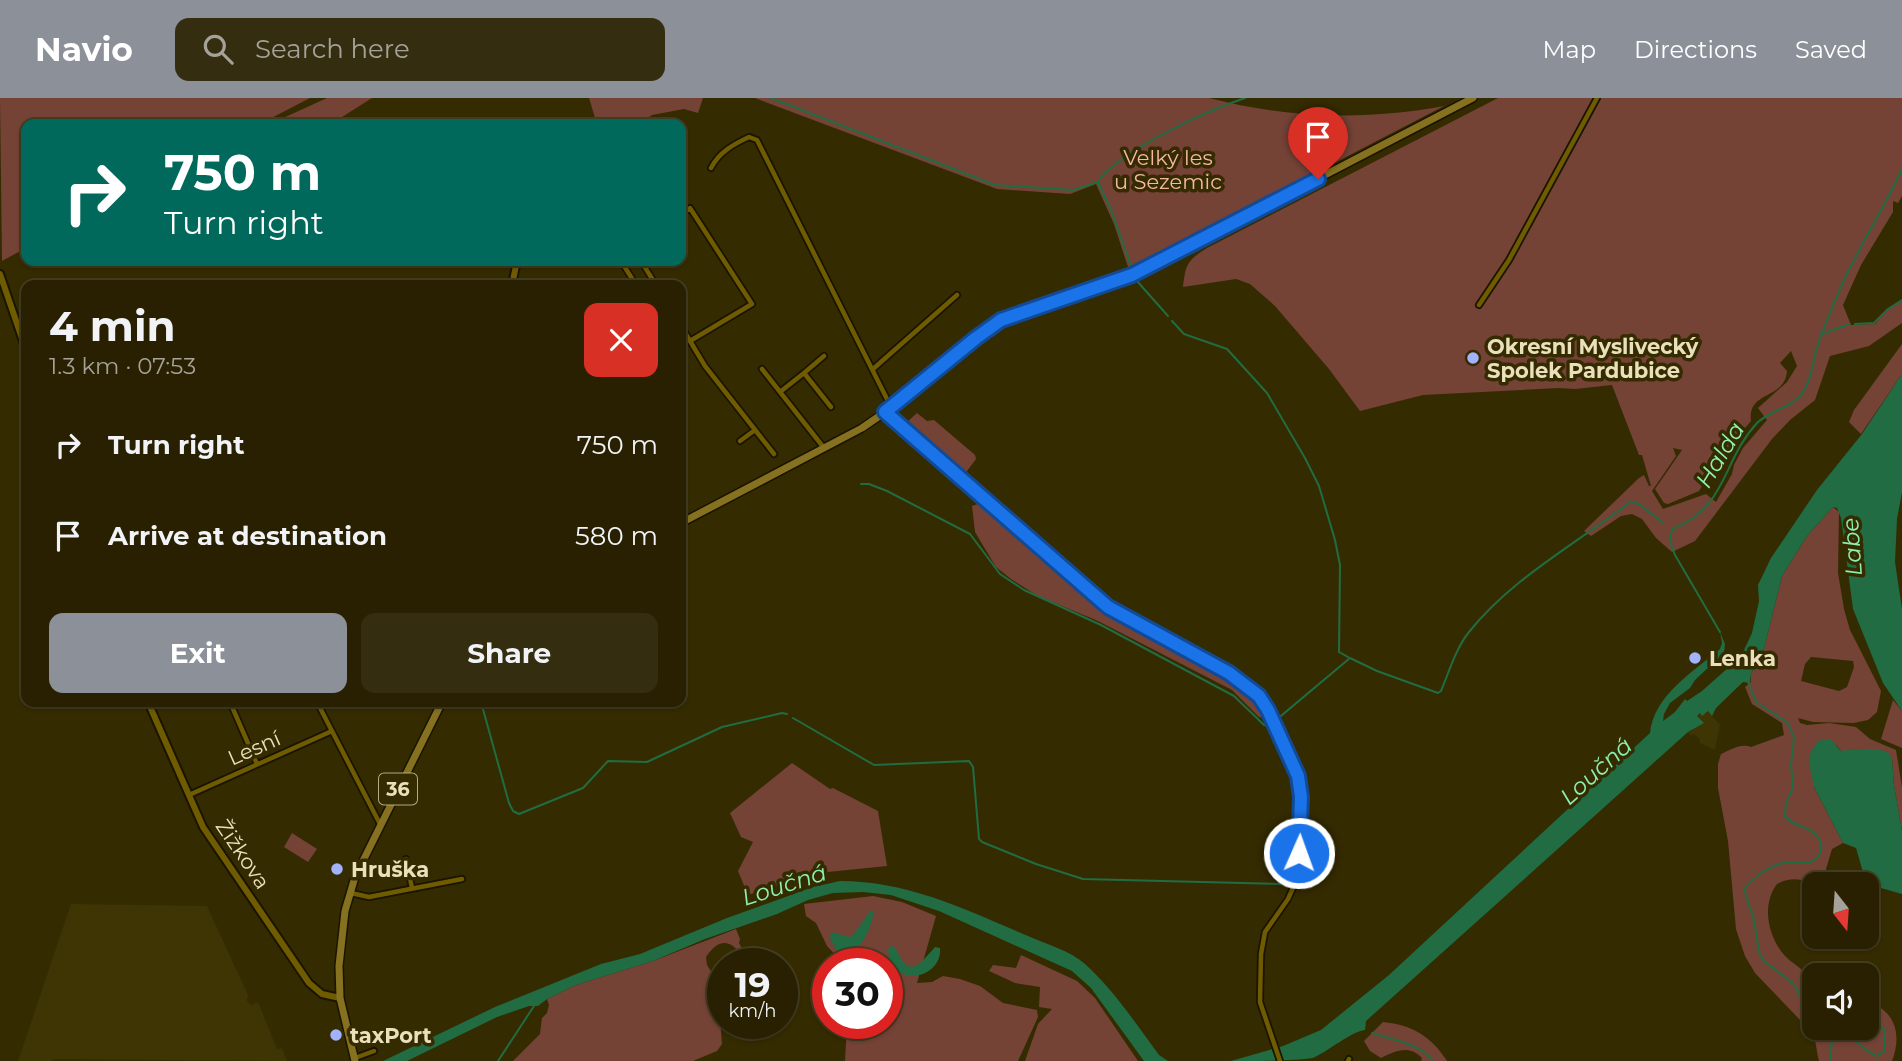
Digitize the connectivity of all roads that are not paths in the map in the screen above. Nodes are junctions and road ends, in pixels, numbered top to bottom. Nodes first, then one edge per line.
1 (1473, 98) edge
2 (1597, 98) edge
3 (711, 168) dead end
4 (686, 211) edge
5 (0, 274) edge
6 (957, 295) dead end
7 (1479, 305) dead end
8 (686, 334) edge
9 (21, 335) edge
10 (690, 341) junction
11 (824, 356) dead end
12 (762, 369) dead end
13 (873, 369) junction
14 (804, 373) junction
15 (780, 392) junction
16 (831, 407) dead end
17 (888, 410) junction
18 (755, 430) junction
19 (740, 441) dead end
20 (824, 448) junction
21 (774, 454) dead end
22 (686, 520) edge
23 (150, 707) edge
24 (232, 707) edge
25 (320, 707) edge
26 (439, 707) edge
27 (332, 732) junction
28 (257, 764) junction
29 (189, 795) junction
30 (380, 825) junction
31 (406, 859) dead end
32 (462, 879) dead end
33 (412, 888) junction
34 (350, 893) junction
35 (340, 998) junction
36 (374, 1051) dead end
37 (355, 1059) edge
38 (1280, 1061) edge

1 - 17 main road
2 - 7 street
3 - 13 street
4 - 10 street
5 - 9 street
6 - 13 street
8 - 10 street
10 - 18 street
11 - 14 street
12 - 15 street
13 - 17 street
14 - 15 street
14 - 16 street
15 - 20 street
17 - 20 main road
17 - 38 street
18 - 19 street
18 - 21 street
20 - 22 main road
23 - 29 street, Žižkova
24 - 28 street
25 - 27 street
26 - 30 main road, 36
27 - 28 street, Lesní
27 - 30 street
28 - 29 street, Lesní
29 - 35 street, Žižkova
30 - 34 main road, 36
31 - 33 street
32 - 33 street
33 - 34 street
34 - 35 main road, 36
35 - 37 main road, 36
36 - 37 street

